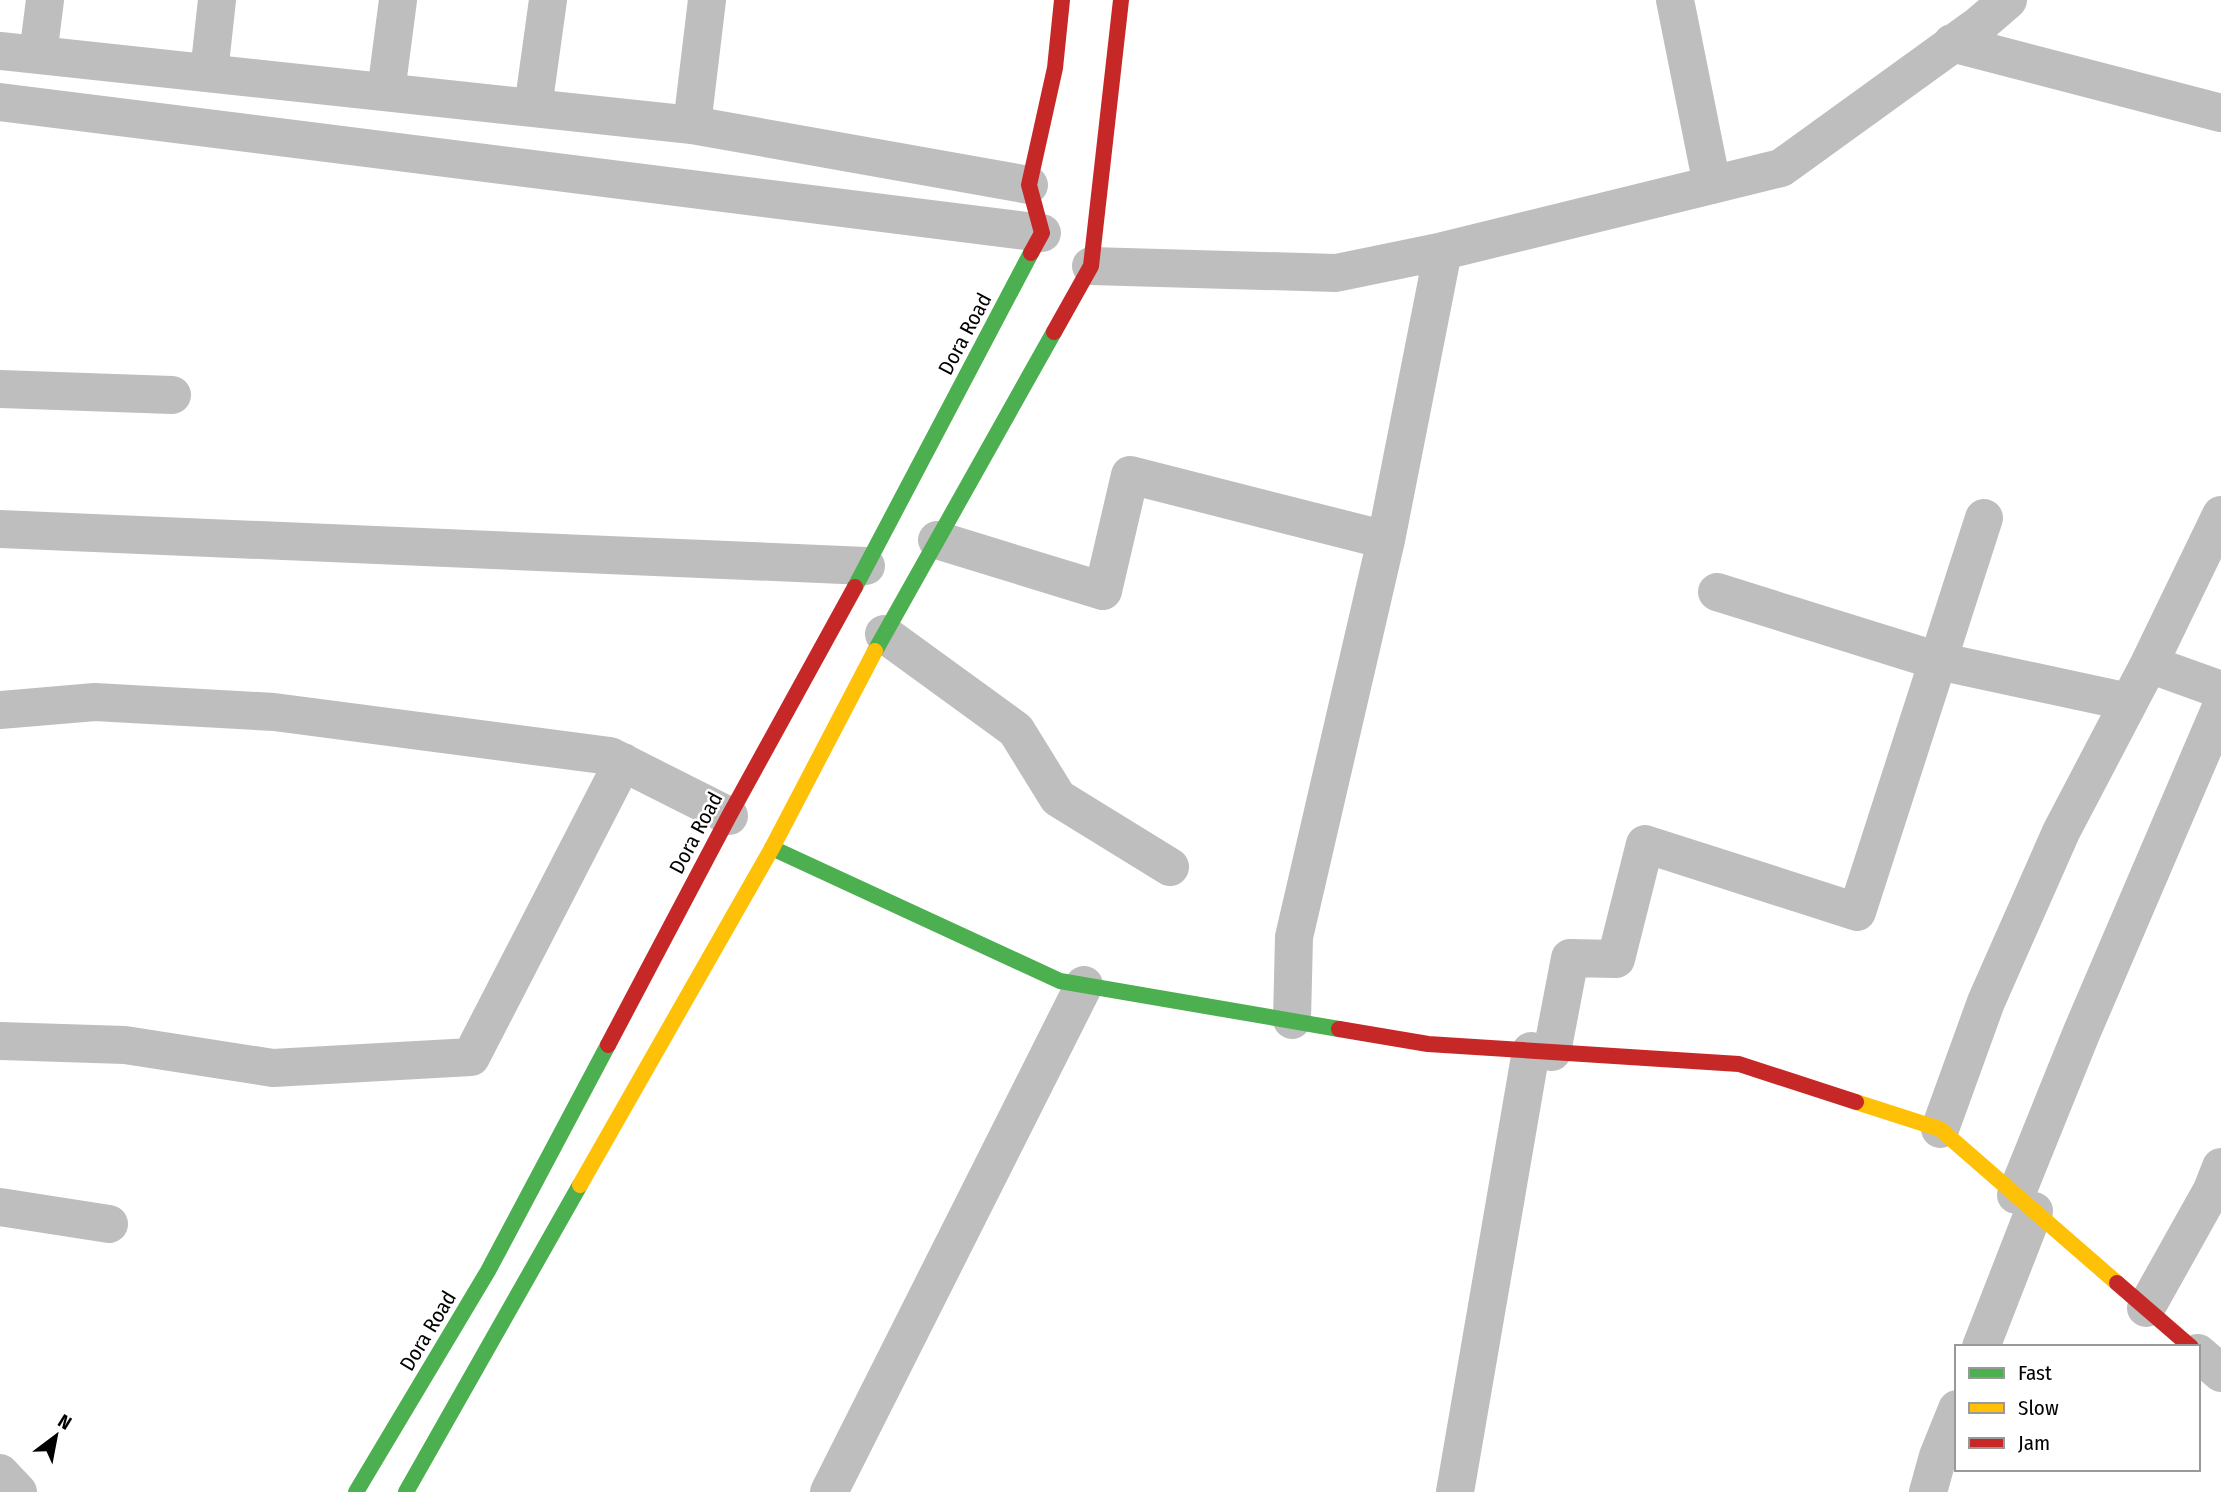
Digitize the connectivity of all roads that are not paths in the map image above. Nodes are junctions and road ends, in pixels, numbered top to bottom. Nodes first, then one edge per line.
1 (45, 0) edge
2 (217, 0) edge
3 (398, 0) edge
4 (548, 0) edge
5 (707, 0) edge
6 (1062, 0) edge
7 (1121, 0) edge
8 (1675, 0) edge
9 (2008, 0) edge
10 (1952, 43) junction
11 (0, 51) edge
12 (37, 55) junction
13 (209, 73) junction
14 (386, 92) junction
15 (0, 102) edge
16 (533, 108) junction
17 (2221, 113) edge
18 (692, 125) junction
19 (1029, 185) junction
20 (1712, 185) junction
21 (1064, 248) junction
22 (1443, 251) junction
23 (0, 389) edge
24 (172, 395) dead end
25 (2221, 515) edge
26 (1984, 518) dead end
27 (0, 529) edge
28 (937, 540) junction
29 (1386, 540) junction
30 (866, 566) junction
31 (1717, 592) dead end
32 (884, 634) junction
33 (1938, 661) junction
34 (2149, 664) junction
35 (2221, 690) edge
36 (2129, 702) junction
37 (2221, 707) edge
38 (0, 710) edge
39 (623, 762) junction
40 (735, 820) junction
41 (766, 844) junction
42 (1170, 867) dead end
43 (1084, 985) junction
44 (1293, 1020) junction
45 (0, 1041) edge
46 (1541, 1051) junction
47 (1940, 1129) junction
48 (2221, 1167) edge
49 (2025, 1203) junction
50 (0, 1207) edge
51 (109, 1224) dead end
52 (2146, 1308) junction
53 (1982, 1345) edge
54 (2189, 1345) edge
55 (2200, 1355) edge
56 (2221, 1373) edge
57 (1955, 1414) edge
58 (0, 1473) edge
59 (18, 1492) edge
60 (356, 1492) edge
61 (405, 1492) edge
62 (829, 1492) edge
63 (1455, 1492) edge
64 (1928, 1492) edge

1 - 12 street
2 - 13 street
3 - 14 street
4 - 16 street
5 - 18 street
6 - 19 main road
7 - 21 main road
8 - 20 street
9 - 10 street
10 - 17 street
10 - 20 street
11 - 12 street
12 - 13 street
13 - 14 street
14 - 16 street
15 - 21 street
16 - 18 street
18 - 19 street
19 - 21 main road
20 - 22 street
21 - 22 street
21 - 28 main road
21 - 30 main road, Dora Road
22 - 29 street
23 - 24 street
25 - 34 street
26 - 33 street
27 - 30 street
28 - 29 street
28 - 32 main road
29 - 44 street
30 - 40 main road, Dora Road
31 - 33 street
32 - 41 main road
32 - 42 street
33 - 36 street
33 - 46 street
34 - 35 street
34 - 36 street
36 - 47 street
37 - 49 street
38 - 39 street
39 - 40 street
39 - 45 street
40 - 60 main road, Dora Road
41 - 43 main road
41 - 61 main road
43 - 44 main road
43 - 62 street
44 - 46 main road
46 - 47 main road
46 - 63 street
47 - 49 main road
48 - 52 street
49 - 52 main road
49 - 53 street
50 - 51 street
52 - 54 main road
55 - 56 street
57 - 64 street
58 - 59 street

